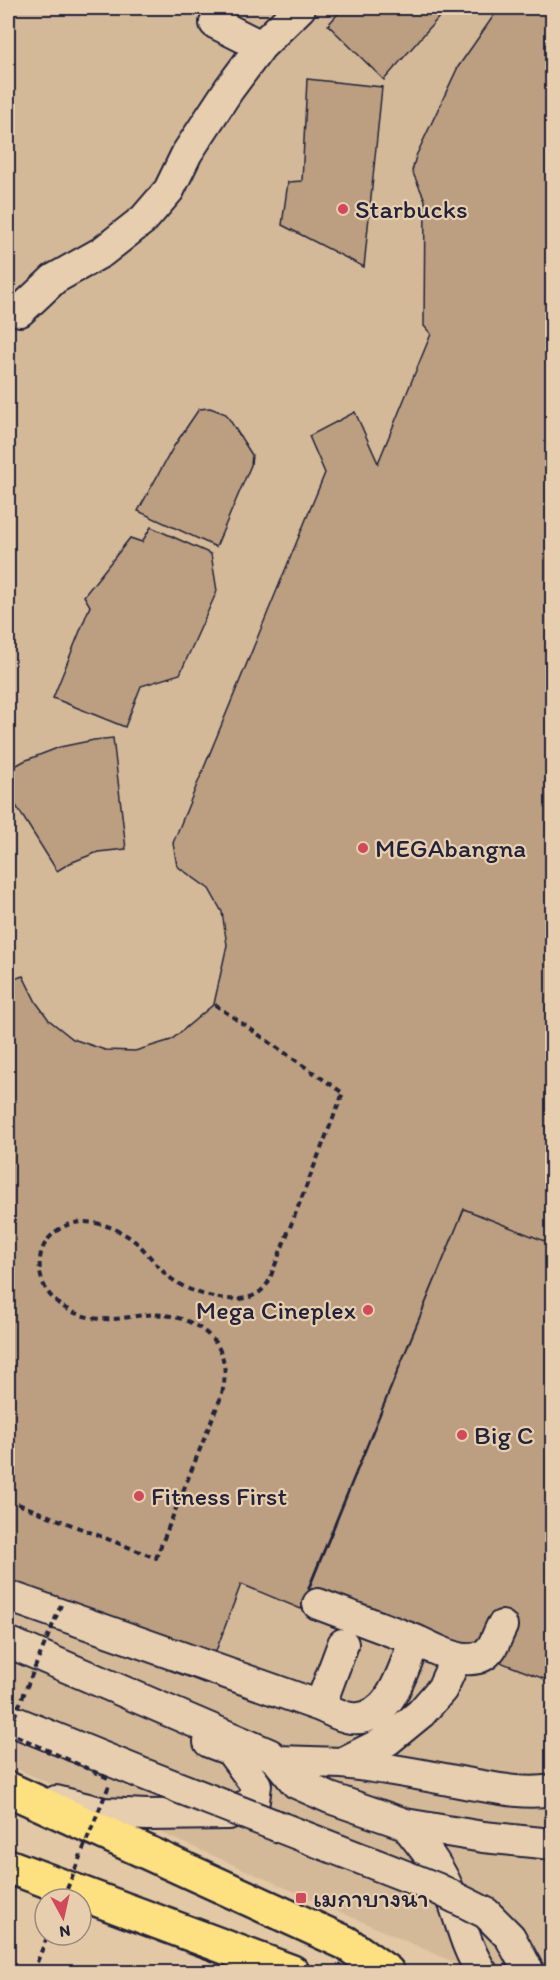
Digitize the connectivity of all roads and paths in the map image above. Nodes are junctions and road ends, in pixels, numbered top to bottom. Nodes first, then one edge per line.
1 (300, 8) edge
2 (215, 23) dead end
3 (261, 46) junction
4 (20, 311) dead end
5 (214, 1004) dead end
6 (8, 1500) edge
7 (8, 1596) edge
8 (318, 1604) dead end
9 (61, 1605) dead end
10 (502, 1626) dead end
11 (415, 1640) junction
12 (8, 1642) edge
13 (343, 1644) dead end
14 (456, 1658) junction
15 (8, 1664) edge
16 (320, 1706) junction
17 (8, 1719) edge
18 (278, 1761) junction
19 (342, 1763) junction
20 (10, 1790) edge
21 (552, 1790) edge
22 (405, 1824) junction
23 (552, 1844) edge
24 (8, 1866) edge
25 (68, 1887) edge
26 (43, 1947) edge
27 (33, 1972) edge
28 (292, 1972) edge
29 (387, 1972) edge
30 (482, 1972) edge
31 (530, 1972) edge

1 - 3 lane
2 - 3 lane
3 - 4 lane
5 - 6 path
7 - 16 lane
8 - 11 lane
9 - 25 path, bridge
10 - 14 lane
11 - 14 lane
11 - 16 lane
12 - 18 lane
13 - 16 lane
14 - 19 lane
15 - 20 lane
17 - 31 lane, bridge
18 - 19 lane
18 - 22 lane
19 - 21 lane
20 - 29 main road
22 - 23 lane
22 - 30 lane
24 - 28 main road
26 - 27 path

